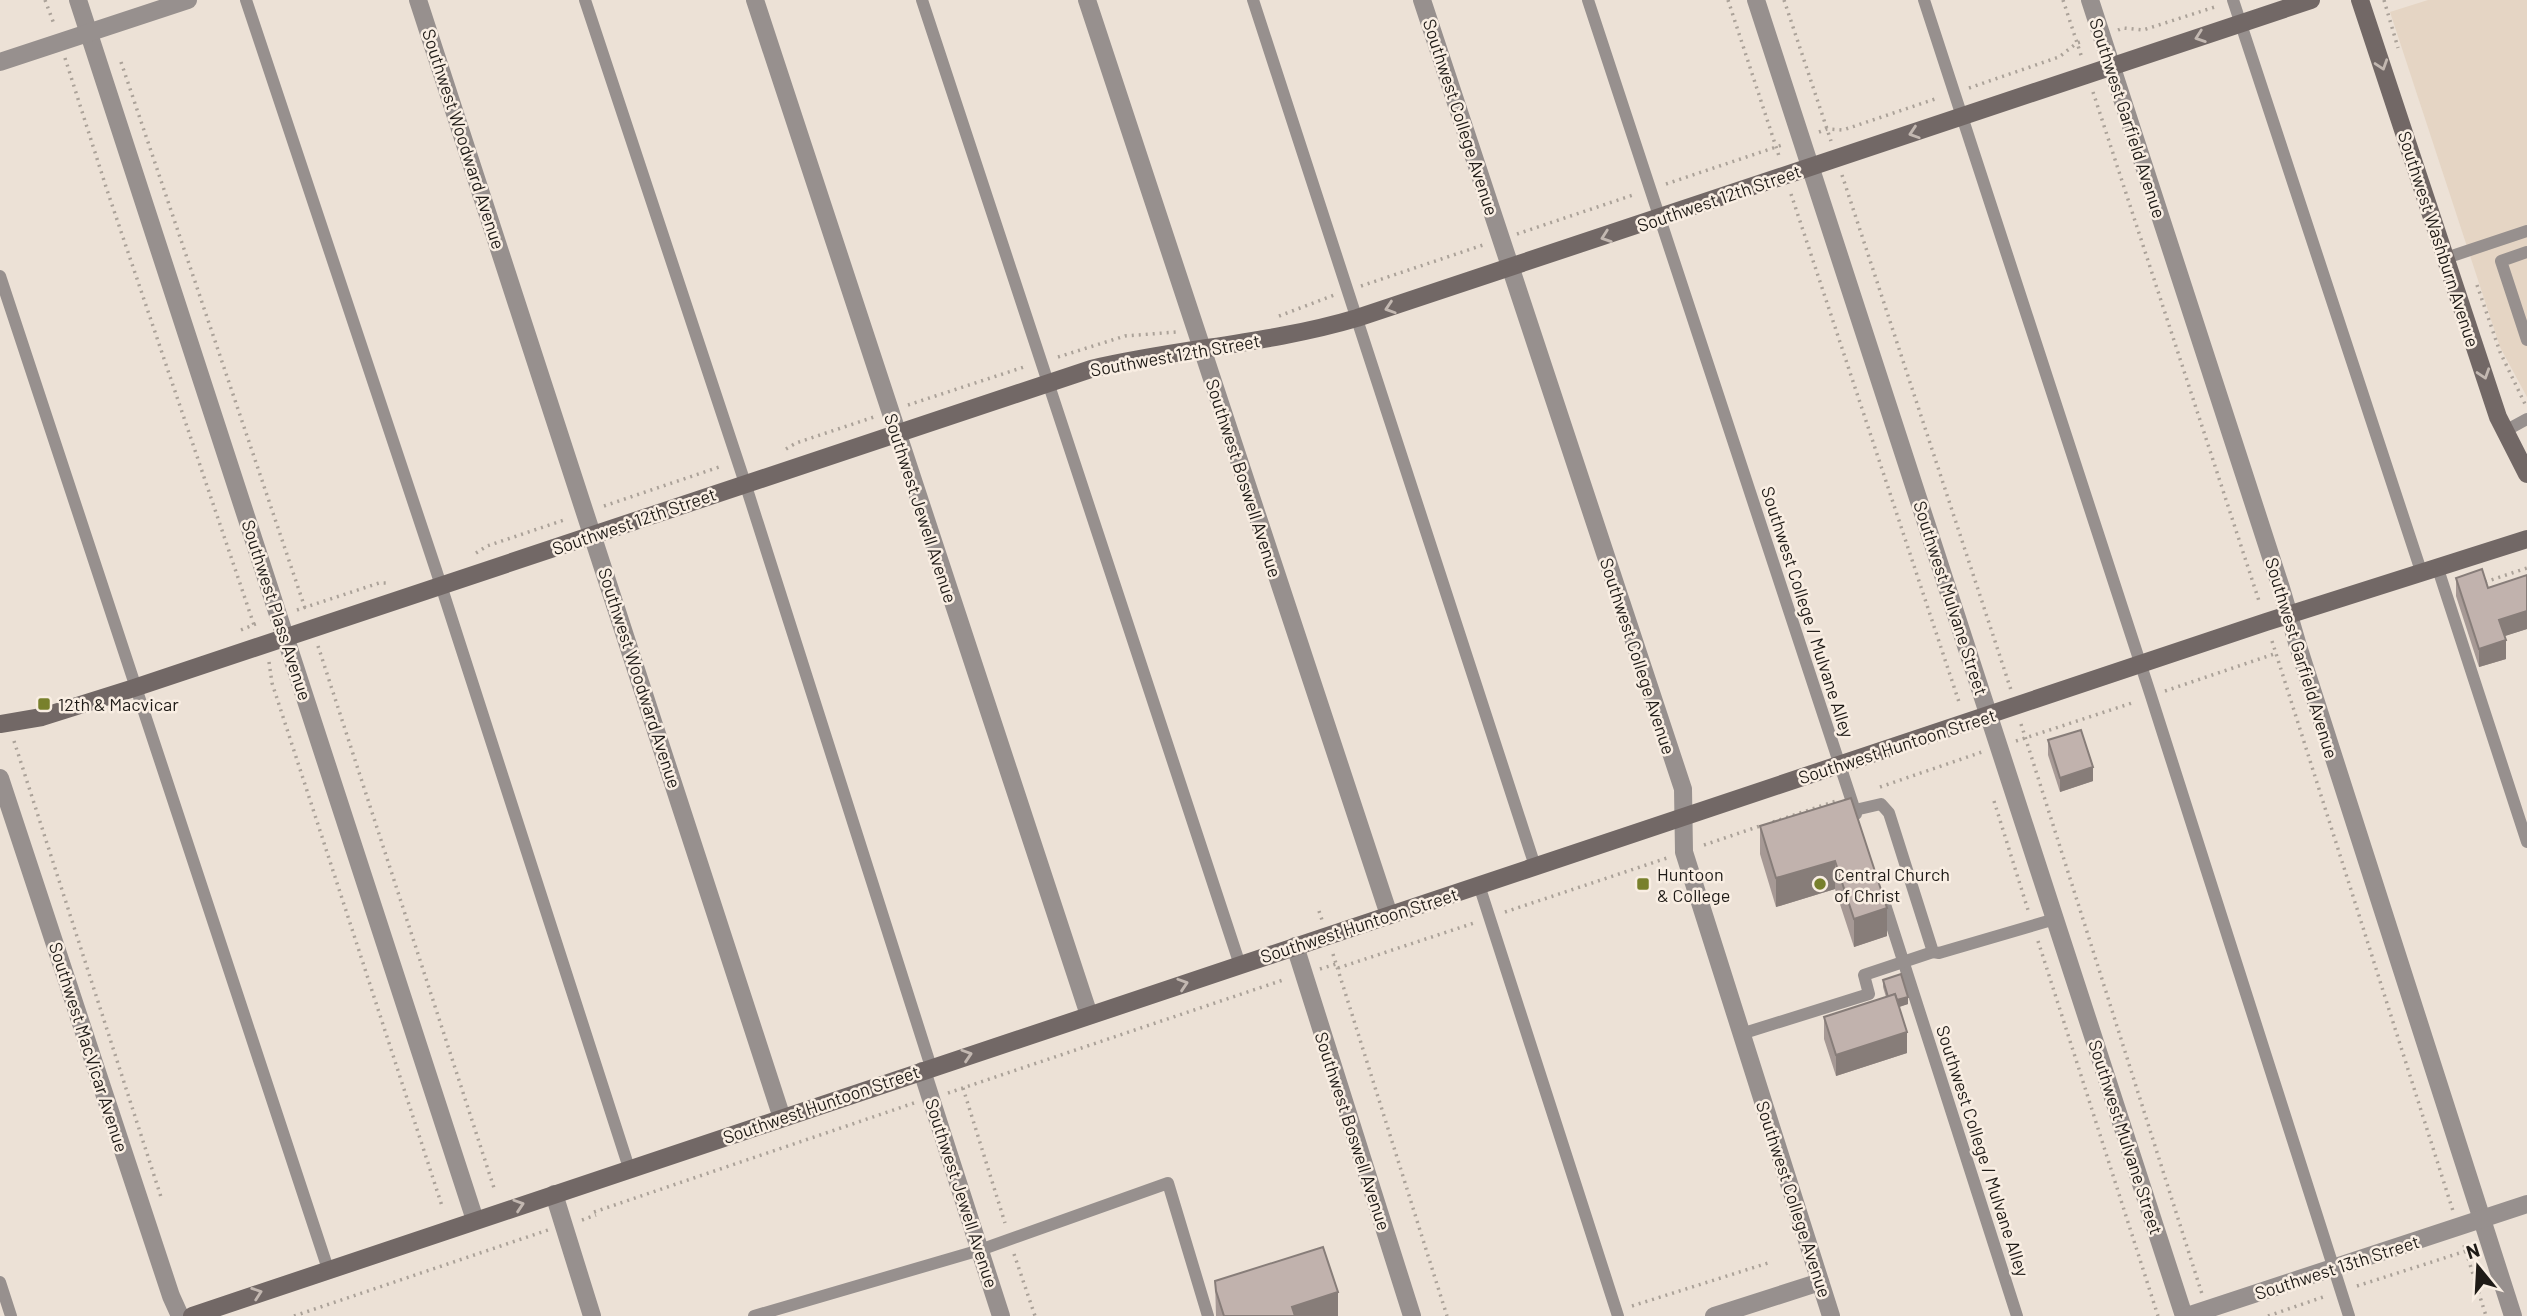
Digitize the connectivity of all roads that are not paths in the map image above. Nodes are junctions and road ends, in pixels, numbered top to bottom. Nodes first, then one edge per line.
1 (78, 0) edge
2 (188, 0) edge
3 (246, 0) edge
4 (418, 0) edge
5 (585, 0) edge
6 (755, 0) edge
7 (922, 0) edge
8 (1087, 0) edge
9 (1253, 0) edge
10 (1422, 0) edge
11 (1588, 0) edge
12 (1756, 0) edge
13 (1924, 0) edge
14 (2090, 0) edge
15 (2233, 0) edge
16 (2311, 0) edge
17 (2360, 0) edge
18 (2241, 23) junction
19 (89, 33) junction
20 (0, 62) edge
21 (2111, 66) junction
22 (1962, 117) junction
23 (1811, 167) junction
24 (1660, 218) junction
25 (2527, 230) edge
26 (2527, 252) edge
27 (2446, 258) junction
28 (1510, 269) junction
29 (0, 276) edge
30 (1357, 318) junction
31 (2527, 340) edge
32 (1201, 349) junction
33 (1048, 383) junction
34 (2527, 419) edge
35 (2505, 431) junction
36 (896, 432) junction
37 (2527, 474) edge
38 (745, 483) junction
39 (593, 534) junction
40 (2527, 540) edge
41 (2430, 571) junction
42 (441, 586) junction
43 (2289, 616) junction
44 (285, 638) junction
45 (2141, 665) junction
46 (134, 688) junction
47 (1990, 715) junction
48 (4, 723) edge
49 (1840, 765) junction
50 (0, 778) edge
51 (1684, 816) junction
52 (2527, 842) edge
53 (1535, 866) junction
54 (1479, 885) junction
55 (1880, 886) edge
56 (1389, 915) junction
57 (2056, 919) junction
58 (1295, 946) junction
59 (1933, 951) junction
60 (1904, 962) junction
61 (1240, 965) junction
62 (1089, 1015) junction
63 (1741, 1034) junction
64 (926, 1069) junction
65 (782, 1118) junction
66 (629, 1168) junction
67 (554, 1194) junction
68 (2527, 1204) edge
69 (2482, 1219) junction
70 (475, 1220) junction
71 (980, 1250) junction
72 (2335, 1267) junction
73 (328, 1269) junction
74 (0, 1282) edge
75 (1820, 1283) junction
76 (796, 1302) junction
77 (1618, 1313) edge
78 (11, 1316) edge
79 (180, 1316) edge
80 (192, 1316) edge
81 (593, 1316) edge
82 (754, 1316) edge
83 (800, 1316) edge
84 (1001, 1316) edge
85 (1208, 1316) edge
86 (1412, 1316) edge
87 (1714, 1316) edge
88 (1831, 1316) edge
89 (2017, 1316) edge
90 (2185, 1316) edge
91 (2349, 1316) edge
92 (2513, 1316) edge

1 - 19 street, Southwest Plass Avenue
2 - 19 street
3 - 42 lane
4 - 39 street, Southwest Woodward Avenue
5 - 38 lane
6 - 36 street, Southwest Jewell Avenue
7 - 33 lane
8 - 32 street, Southwest Boswell Avenue
9 - 30 lane
10 - 28 street, Southwest College Avenue
11 - 24 lane, Southwest College / Mulvane Alley
12 - 23 street, Southwest Mulvane Street
13 - 22 lane
14 - 21 street, Southwest Garfield Avenue
15 - 18 lane
16 - 18 main road, Southwest 12th Street
17 -> 27 main road, Southwest Washburn Avenue
18 -> 21 main road, Southwest 12th Street
18 - 41 lane
19 - 20 street
19 - 44 street, Southwest Plass Avenue
21 - 22 main road, Southwest 12th Street
21 - 43 street, Southwest Garfield Avenue
22 -> 23 main road, Southwest 12th Street
22 - 45 lane
23 - 24 main road, Southwest 12th Street
23 - 47 street, Southwest Mulvane Street
24 -> 28 main road, Southwest 12th Street
24 - 49 lane, Southwest College / Mulvane Alley
25 - 27 lane
26 - 31 lane
27 -> 35 main road, Southwest Washburn Avenue
28 -> 30 main road, Southwest 12th Street
28 - 51 street, Southwest College Avenue
29 - 46 lane
30 - 32 main road, Southwest 12th Street
30 - 53 lane
32 - 33 main road, Southwest 12th Street
32 - 56 street, Southwest Boswell Avenue
33 - 36 main road, Southwest 12th Street
33 - 61 lane
34 - 35 lane
35 - 37 main road, Southwest Washburn Avenue
36 - 38 main road, Southwest 12th Street
36 - 62 street, Southwest Jewell Avenue
38 - 39 main road, Southwest 12th Street
38 - 64 lane
39 - 42 main road, Southwest 12th Street
39 - 65 street, Southwest Woodward Avenue
40 - 41 main road, Southwest Huntoon Street
41 - 43 main road, Southwest Huntoon Street
41 - 52 lane
42 - 44 main road, Southwest 12th Street
42 - 66 lane
43 - 45 main road, Southwest Huntoon Street
43 - 69 street, Southwest Garfield Avenue
44 - 46 main road, Southwest 12th Street
44 - 70 street, Southwest Plass Avenue
45 - 47 main road, Southwest Huntoon Street
45 - 72 lane
46 - 48 main road, Southwest 12th Street
46 - 73 lane
47 - 49 main road, Southwest Huntoon Street
47 - 57 street, Southwest Mulvane Street
49 - 51 main road, Southwest Huntoon Street
49 - 59 lane, Southwest College / Mulvane Alley
50 - 79 street, Southwest MacVicar Avenue
51 - 53 main road, Southwest Huntoon Street
51 - 63 street, Southwest College Avenue
53 - 54 main road, Southwest Huntoon Street
54 - 56 main road, Southwest Huntoon Street
54 - 77 lane
55 - 60 lane, Southwest College / Mulvane Alley
56 - 58 main road, Southwest Huntoon Street
57 - 59 lane
57 - 90 street, Southwest Mulvane Street
58 - 61 main road, Southwest Huntoon Street
58 - 86 street, Southwest Boswell Avenue
59 - 60 lane
60 - 63 lane
60 - 89 lane, Southwest College / Mulvane Alley
62 -> 61 main road, Southwest Huntoon Street
64 -> 62 main road, Southwest Huntoon Street
63 - 75 street, Southwest College Avenue
64 - 65 main road, Southwest Huntoon Street
64 - 71 street, Southwest Jewell Avenue
65 - 66 main road, Southwest Huntoon Street
66 - 67 main road, Southwest Huntoon Street
70 -> 67 main road, Southwest Huntoon Street
67 - 81 street
68 - 69 street, Southwest 13th Street
69 - 72 street, Southwest 13th Street
69 - 92 street, Southwest Garfield Avenue
70 - 73 main road, Southwest Huntoon Street
71 - 76 lane
71 - 84 street, Southwest Jewell Avenue
71 - 85 lane
72 - 90 street, Southwest 13th Street
72 - 91 lane
80 -> 73 main road, Southwest Huntoon Street
74 - 78 lane
75 - 87 street
75 - 88 street, Southwest College Avenue
76 - 82 lane
76 - 83 lane

